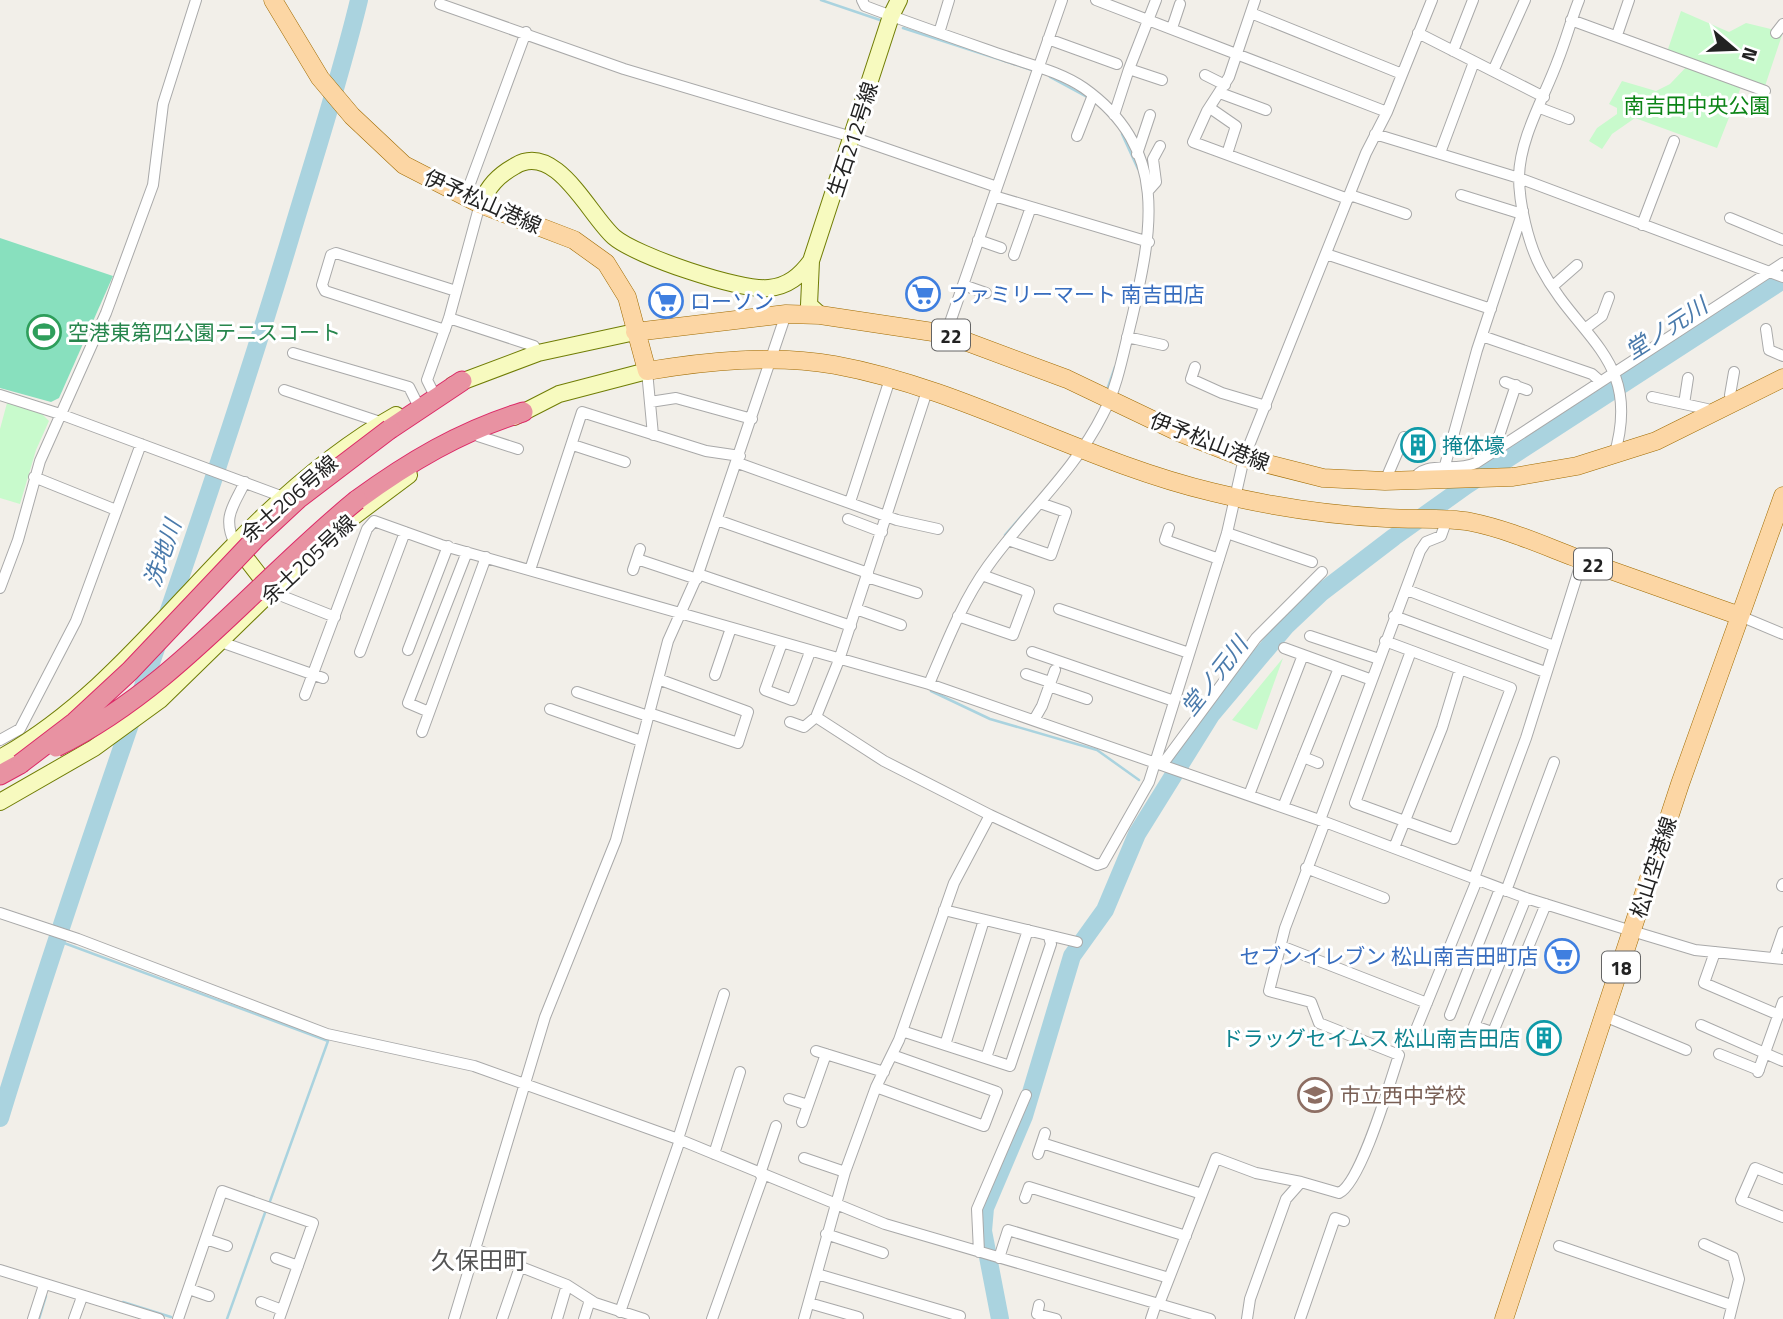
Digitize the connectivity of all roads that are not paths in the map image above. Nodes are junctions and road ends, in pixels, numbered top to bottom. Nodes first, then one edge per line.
1 (196, 0) edge
2 (273, 0) edge
3 (862, 0) edge
4 (899, 0) edge
5 (949, 0) edge
6 (1062, 0) edge
7 (1096, 0) edge
8 (1156, 0) edge
9 (1255, 0) edge
10 (1432, 0) edge
11 (1473, 0) edge
12 (1525, 0) edge
13 (1579, 0) edge
14 (1629, 0) edge
15 (440, 4) dead end
16 (1180, 4) dead end
17 (1251, 13) junction
18 (891, 16) junction
19 (1149, 19) junction
20 (1571, 20) junction
21 (1172, 28) junction
22 (526, 32) junction
23 (939, 33) junction
24 (1418, 33) junction
25 (1617, 35) junction
26 (1048, 39) junction
27 (1453, 51) junction
28 (1238, 52) junction
29 (1474, 62) junction
30 (1117, 64) dead end
31 (1039, 67) junction
32 (1129, 69) junction
33 (1493, 71) junction
34 (1402, 74) junction
35 (1205, 75) dead end
36 (1162, 80) dead end
37 (1222, 89) junction
38 (1765, 90) dead end
39 (1093, 95) junction
40 (1542, 102) junction
41 (1210, 108) junction
42 (1266, 110) dead end
43 (1387, 111) junction
44 (1114, 115) junction
45 (1150, 115) dead end
46 (1569, 119) dead end
47 (1375, 134) junction
48 (1077, 136) dead end
49 (852, 137) junction
50 (1674, 141) dead end
51 (1160, 146) dead end
52 (1440, 153) junction
53 (1137, 154) junction
54 (1227, 154) junction
55 (1519, 178) junction
56 (995, 191) junction
57 (1148, 191) junction
58 (1461, 195) dead end
59 (1349, 197) junction
60 (472, 200) junction
61 (1031, 207) junction
62 (1523, 211) junction
63 (1406, 214) dead end
64 (1730, 218) dead end
65 (1642, 225) junction
66 (978, 240) junction
67 (1783, 240) edge
68 (1145, 241) junction
69 (1002, 248) dead end
70 (1326, 254) junction
71 (1014, 255) dead end
72 (811, 261) junction
73 (1783, 263) edge
74 (1577, 265) dead end
75 (1776, 274) edge
76 (963, 285) junction
77 (1553, 286) junction
78 (456, 291) junction
79 (986, 293) dead end
80 (1609, 297) dead end
81 (1491, 309) junction
82 (786, 314) junction
83 (820, 315) junction
84 (449, 318) junction
85 (1586, 328) junction
86 (1766, 329) dead end
87 (445, 330) junction
88 (635, 332) junction
89 (946, 334) junction
90 (1482, 336) junction
91 (1127, 337) junction
92 (1163, 345) dead end
93 (293, 353) dead end
94 (538, 353) junction
95 (1783, 356) edge
96 (770, 360) junction
97 (1195, 367) dead end
98 (647, 371) junction
99 (1734, 372) dead end
100 (1614, 376) junction
101 (1688, 378) dead end
102 (1783, 378) edge
103 (890, 379) junction
104 (462, 381) junction
105 (1601, 381) junction
106 (1527, 390) dead end
107 (927, 391) junction
108 (434, 394) junction
109 (0, 395) edge
110 (289, 396) dead end
111 (1652, 397) dead end
112 (1109, 399) junction
113 (650, 402) junction
114 (417, 403) junction
115 (1734, 403) junction
116 (1684, 404) junction
117 (1266, 406) junction
118 (523, 412) junction
119 (61, 414) junction
120 (1710, 415) junction
121 (752, 419) junction
122 (386, 426) junction
123 (653, 435) junction
124 (478, 436) junction
125 (1404, 437) dead end
126 (141, 444) junction
127 (573, 445) junction
128 (1503, 446) junction
129 (518, 449) dead end
130 (1081, 450) junction
131 (1614, 456) junction
132 (1244, 458) junction
133 (739, 459) junction
134 (625, 462) dead end
135 (1444, 475) junction
136 (34, 477) junction
137 (1385, 481) junction
138 (245, 482) junction
139 (286, 498) junction
140 (1237, 498) junction
141 (850, 502) junction
142 (1040, 503) junction
143 (1782, 504) edge
144 (116, 510) junction
145 (887, 516) junction
146 (848, 519) dead end
147 (1445, 519) junction
148 (717, 520) junction
149 (1169, 528) dead end
150 (931, 530) dead end
151 (405, 532) junction
152 (882, 532) junction
153 (1227, 533) junction
154 (1008, 540) junction
155 (235, 544) junction
156 (448, 546) junction
157 (467, 552) junction
158 (486, 557) junction
159 (637, 559) dead end
160 (1219, 559) junction
161 (1583, 560) junction
162 (1312, 562) dead end
163 (530, 570) junction
164 (1322, 572) dead end
165 (868, 575) junction
166 (982, 575) junction
167 (698, 576) junction
168 (0, 588) edge
169 (1407, 590) junction
170 (272, 592) junction
171 (917, 593) dead end
172 (856, 609) junction
173 (1059, 609) dead end
174 (682, 614) junction
175 (958, 616) junction
176 (1394, 616) junction
177 (1740, 616) junction
178 (336, 625) junction
179 (901, 625) dead end
180 (851, 626) junction
181 (731, 628) junction
182 (1783, 634) edge
183 (1310, 636) dead end
184 (1385, 641) junction
185 (221, 642) junction
186 (782, 643) junction
187 (1056, 645) dead end
188 (1554, 646) junction
189 (1284, 648) dead end
190 (408, 650) dead end
191 (1411, 650) junction
192 (360, 652) dead end
193 (810, 652) junction
194 (1031, 652) dead end
195 (1189, 653) junction
196 (1303, 655) junction
197 (1379, 659) junction
198 (839, 660) junction
199 (1053, 664) junction
200 (1339, 668) junction
201 (1460, 669) junction
202 (1545, 672) junction
203 (1026, 674) dead end
204 (715, 675) dead end
205 (318, 676) junction
206 (657, 679) junction
207 (1372, 680) junction
208 (929, 684) junction
209 (1050, 684) junction
210 (577, 692) dead end
211 (1329, 692) junction
212 (305, 695) dead end
213 (1341, 697) dead end
214 (1087, 699) dead end
215 (1174, 701) junction
216 (554, 708) dead end
217 (433, 711) junction
218 (648, 715) junction
219 (816, 717) junction
220 (1034, 720) junction
221 (790, 722) dead end
222 (422, 732) dead end
223 (0, 740) edge
224 (641, 741) junction
225 (1303, 757) junction
226 (0, 758) edge
227 (1554, 762) dead end
228 (1318, 763) dead end
229 (20, 764) junction
230 (1161, 765) junction
231 (0, 775) edge
232 (1249, 795) junction
233 (0, 802) edge
234 (1283, 807) junction
235 (990, 815) junction
236 (1323, 821) junction
237 (1404, 821) junction
238 (1394, 848) junction
239 (1306, 868) junction
240 (1476, 879) junction
241 (1503, 890) junction
242 (1384, 898) dead end
243 (1526, 898) junction
244 (1546, 904) junction
245 (944, 909) junction
246 (0, 913) edge
247 (984, 920) junction
248 (1028, 930) junction
249 (1633, 931) junction
250 (1783, 932) edge
251 (1049, 937) junction
252 (1077, 942) dead end
253 (1281, 946) junction
254 (1715, 952) junction
255 (1778, 959) edge
256 (724, 994) dead end
257 (1783, 1002) edge
258 (1427, 1003) junction
259 (1451, 1015) dead end
260 (1779, 1015) junction
261 (1604, 1016) junction
262 (1701, 1025) dead end
263 (902, 1031) junction
264 (1415, 1032) dead end
265 (945, 1045) junction
266 (1686, 1051) dead end
267 (1765, 1053) junction
268 (1719, 1054) dead end
269 (892, 1055) junction
270 (986, 1058) junction
271 (1783, 1061) edge
272 (740, 1072) dead end
273 (884, 1072) junction
274 (523, 1084) junction
275 (876, 1087) junction
276 (1026, 1095) dead end
277 (789, 1099) dead end
278 (808, 1105) junction
279 (802, 1122) dead end
280 (776, 1126) dead end
281 (679, 1139) junction
282 (1042, 1143) dead end
283 (714, 1154) junction
284 (804, 1158) dead end
285 (845, 1172) junction
286 (761, 1175) junction
287 (1147, 1176) junction
288 (1783, 1180) edge
289 (1301, 1182) junction
290 (1143, 1189) dead end
291 (1202, 1194) junction
292 (1025, 1198) dead end
293 (835, 1206) junction
294 (1783, 1217) edge
295 (1345, 1221) dead end
296 (826, 1234) junction
297 (1186, 1236) junction
298 (206, 1239) junction
299 (1704, 1244) dead end
300 (227, 1246) dead end
301 (1559, 1246) dead end
302 (475, 1249) junction
303 (979, 1252) junction
304 (883, 1253) dead end
305 (276, 1258) dead end
306 (999, 1258) junction
307 (298, 1266) junction
308 (520, 1267) junction
309 (0, 1270) edge
310 (817, 1275) junction
311 (1169, 1278) junction
312 (44, 1285) junction
313 (568, 1285) junction
314 (189, 1289) junction
315 (209, 1296) dead end
316 (82, 1297) junction
317 (590, 1300) junction
318 (261, 1303) dead end
319 (809, 1303) junction
320 (1158, 1304) junction
321 (1731, 1305) junction
322 (1039, 1306) dead end
323 (960, 1314) edge
324 (126, 1315) edge
325 (280, 1315) edge
326 (625, 1315) edge
327 (858, 1317) edge
328 (33, 1319) edge
329 (74, 1319) edge
330 (159, 1319) edge
331 (178, 1319) edge
332 (454, 1319) edge
333 (502, 1319) edge
334 (557, 1319) edge
335 (584, 1319) edge
336 (644, 1319) edge
337 (712, 1319) edge
338 (804, 1319) edge
339 (1056, 1319) edge
340 (1151, 1319) edge
341 (1210, 1319) edge
342 (1247, 1319) edge
343 (1300, 1319) edge
344 (1504, 1319) edge
345 (1729, 1319) edge

1 - 119 street
2 - 60 main road, 伊予松山港線
3 - 18 street
4 - 18 street, 生石212号線
5 - 23 street
6 - 26 street
7 - 19 street
8 - 19 street
9 - 17 street
10 - 24 street
11 - 27 street
12 - 33 street
13 - 20 street
14 - 25 street
15 - 22 street
16 - 21 street
17 - 28 street
17 - 34 street
18 - 23 street
18 - 49 street, 生石212号線
19 - 21 street
19 - 32 street
20 - 25 street
20 - 40 street
21 - 28 street
22 - 49 street
22 - 60 street
23 - 31 street
24 - 27 street
24 - 34 street
25 - 38 street
26 - 30 street
26 - 31 street
27 - 29 street
28 - 37 street
28 - 43 street
29 - 33 street
29 - 52 street
31 - 39 street
31 - 56 street
32 - 36 street
32 - 44 street
33 - 40 street
34 - 43 street
35 - 37 street
37 - 41 street
37 - 42 street
39 - 44 street
39 - 48 street
40 - 46 street
40 - 55 street
41 - 54 street
41 - 54 street
43 - 47 street
44 - 53 street
45 - 53 street
47 - 52 street
47 - 59 street
49 - 56 street
49 - 72 street, 生石212号線
50 - 65 street
51 - 57 street
52 - 55 street
53 - 57 street
54 - 59 street
55 - 62 street
55 - 65 street
56 - 61 street
56 - 66 street
57 - 68 street
58 - 62 street
59 - 63 street
59 - 70 street
60 - 72 street
60 - 78 street
60 - 88 main road, 伊予松山港線
61 - 68 street
61 - 71 street
62 - 77 street
62 - 81 street
64 - 67 street
65 - 75 street
66 - 69 street
66 - 76 street
68 - 91 street
70 - 81 street
70 - 117 street
72 - 83 street
73 - 75 street
74 - 77 street
75 - 100 street
76 - 79 street
76 - 89 street
77 - 85 street
78 - 84 street
78 - 87 street
80 - 85 street
81 - 90 street
82 - 83 main road, 伊予松山港線 / 22
82 - 88 main road, 伊予松山港線 / 22
82 - 96 street
83 - 89 main road, 伊予松山港線 / 22
84 - 87 street
84 - 94 street
85 - 100 street
86 - 95 street
87 - 108 street
88 - 94 street, 余土206号線
88 - 98 main road, 伊予松山港線
89 - 112 main road, 伊予松山港線 / 22
90 - 105 street
90 - 135 street
91 - 92 street
91 - 112 street
93 - 114 street
94 - 104 street, 余土206号線
96 - 98 main road, 伊予松山港線 / 22
96 - 103 main road, 伊予松山港線 / 22
96 - 121 street
97 - 117 street
98 - 113 street
98 - 118 street, 余土205号線
99 - 115 street
100 - 105 street
100 - 131 street
101 - 116 street
102 - 115 main road, 伊予松山港線 / 22
103 - 107 main road, 伊予松山港線 / 22
103 - 141 street
104 - 108 street, 余土206号線
104 - 122 highway
105 - 128 street
106 - 128 street
107 - 130 main road, 伊予松山港線 / 22
107 - 145 street
108 - 114 street, 余土206号線
109 - 119 street
110 - 122 street
111 - 116 street
112 - 130 street
112 - 132 main road, 伊予松山港線 / 22
113 - 121 street
113 - 123 street
114 - 122 street, 余土206号線
115 - 120 main road, 伊予松山港線 / 22
116 - 120 street
117 - 132 street
118 - 124 street, 余土205号線
118 - 229 highway, bridge
119 - 126 street
119 - 136 street
120 - 131 main road, 伊予松山港線 / 22
121 - 133 street
122 - 139 street, 余土206号線
122 - 229 highway, bridge
123 - 127 street
123 - 133 street
124 - 129 street
124 - 170 street, 余土205号線
125 - 137 street
126 - 138 street
126 - 144 street
127 - 134 street
127 - 163 street
128 - 135 street
130 - 140 main road, 伊予松山港線 / 22
130 - 142 street
131 - 135 main road, 伊予松山港線 / 22
132 - 137 main road, 伊予松山港線 / 22
132 - 140 street
133 - 141 street
133 - 148 street
135 - 137 main road, 伊予松山港線 / 22
136 - 144 street
136 - 168 street
138 - 139 street
138 - 155 street
139 - 155 street, 余土206号線
140 - 147 main road, 伊予松山港線 / 22
140 - 153 street
141 - 145 street
142 - 154 street
142 - 154 street
143 - 177 main road, 松山空港線 / 18
144 - 223 street
145 - 150 street
145 - 152 street
146 - 152 street
147 - 161 main road, 伊予松山港線 / 22
147 - 169 street
148 - 165 street
148 - 167 street
149 - 160 street
151 - 156 street
151 - 178 street
151 - 192 street
152 - 165 street
153 - 160 street
153 - 162 street
154 - 166 street
155 - 170 street
155 - 226 street, 余土206号線
156 - 157 street
156 - 190 street
157 - 158 street
157 - 217 street
158 - 163 street
158 - 217 street
159 - 167 street
160 - 195 street
161 - 177 main road, 伊予松山港線 / 22
161 - 188 street
163 - 174 street
164 - 230 street
165 - 171 street
165 - 172 street
166 - 175 street
166 - 175 street
167 - 174 street
167 - 180 street
169 - 176 street
169 - 188 street
170 - 178 street
170 - 185 street, 余土205号線
172 - 179 street
172 - 180 street
173 - 195 street
174 - 181 street
174 - 206 street
175 - 208 street
176 - 184 street
176 - 202 street
177 - 182 street
177 - 249 main road, 松山空港線 / 18
178 - 205 street
180 - 198 street
181 - 186 street
181 - 204 street
183 - 197 street
184 - 191 street
184 - 197 street
185 - 205 street
185 - 233 street, 余土205号線
186 - 193 street
186 - 193 street
187 - 199 street
188 - 202 street
189 - 196 street
191 - 201 street
191 - 237 street
193 - 198 street
194 - 199 street
195 - 215 street
196 - 200 street
196 - 232 street
197 - 207 street
198 - 208 street
198 - 219 street
199 - 209 street
199 - 215 street
200 - 207 street
200 - 211 street
201 - 237 street
201 - 237 street
202 - 240 street
203 - 209 street
205 - 212 street
206 - 218 street
206 - 218 street
207 - 236 street
208 - 220 street
209 - 214 street
209 - 220 street
210 - 218 street
211 - 213 street
211 - 225 street
215 - 230 street
216 - 224 street
217 - 222 street
218 - 224 street
219 - 221 street
219 - 235 street
220 - 230 street
224 - 274 street
225 - 228 street
225 - 234 street
227 - 241 street
229 - 231 highway
230 - 232 street
230 - 235 street
232 - 234 street
234 - 236 street
235 - 245 street
236 - 238 street
236 - 239 street
237 - 238 street
238 - 240 street
239 - 242 street
239 - 253 street
240 - 241 street
240 - 258 street
241 - 243 street
241 - 259 street
243 - 244 street
243 - 244 street
244 - 249 street
245 - 247 street
245 - 263 street
246 - 274 street
247 - 248 street
247 - 265 street
248 - 251 street
248 - 270 street
249 - 254 street
249 - 261 main road, 松山空港線 / 18
250 - 255 street
251 - 252 street
251 - 270 street
253 - 258 street
253 - 289 street
254 - 255 street
254 - 260 street
256 - 281 street
257 - 260 street
258 - 264 street
260 - 267 street
261 - 266 street
261 - 344 main road, 松山空港線 / 18
262 - 267 street
263 - 265 street
263 - 269 street
265 - 270 street
267 - 268 street
267 - 271 street
269 - 273 street
269 - 275 street
272 - 283 street
273 - 275 street
273 - 278 street
274 - 281 street
274 - 302 street
275 - 285 street
276 - 303 street
277 - 278 street
278 - 279 street
280 - 286 street
281 - 283 street
281 - 326 street
282 - 287 street
283 - 286 street
284 - 285 street
285 - 293 street
286 - 293 street
286 - 337 street
287 - 290 street
287 - 291 street
288 - 294 street
289 - 291 street
289 - 342 street
291 - 297 street
292 - 297 street
293 - 296 street
293 - 303 street
295 - 343 street
296 - 304 street
296 - 310 street
297 - 311 street
298 - 300 street
298 - 307 street
298 - 314 street
299 - 321 street
301 - 321 street
302 - 308 street
302 - 332 street
303 - 306 street
305 - 307 street
306 - 311 street
306 - 320 street
307 - 325 street
308 - 313 street
308 - 333 street
309 - 312 street
310 - 319 street
310 - 323 street
311 - 320 street
312 - 316 street
312 - 328 street
313 - 317 street
313 - 334 street
314 - 315 street
314 - 331 street
316 - 324 street
316 - 329 street
317 - 326 street
317 - 335 street
318 - 325 street
319 - 327 street
319 - 338 street
320 - 340 street
320 - 341 street
321 - 345 street
322 - 339 street
324 - 330 street
326 - 336 street

